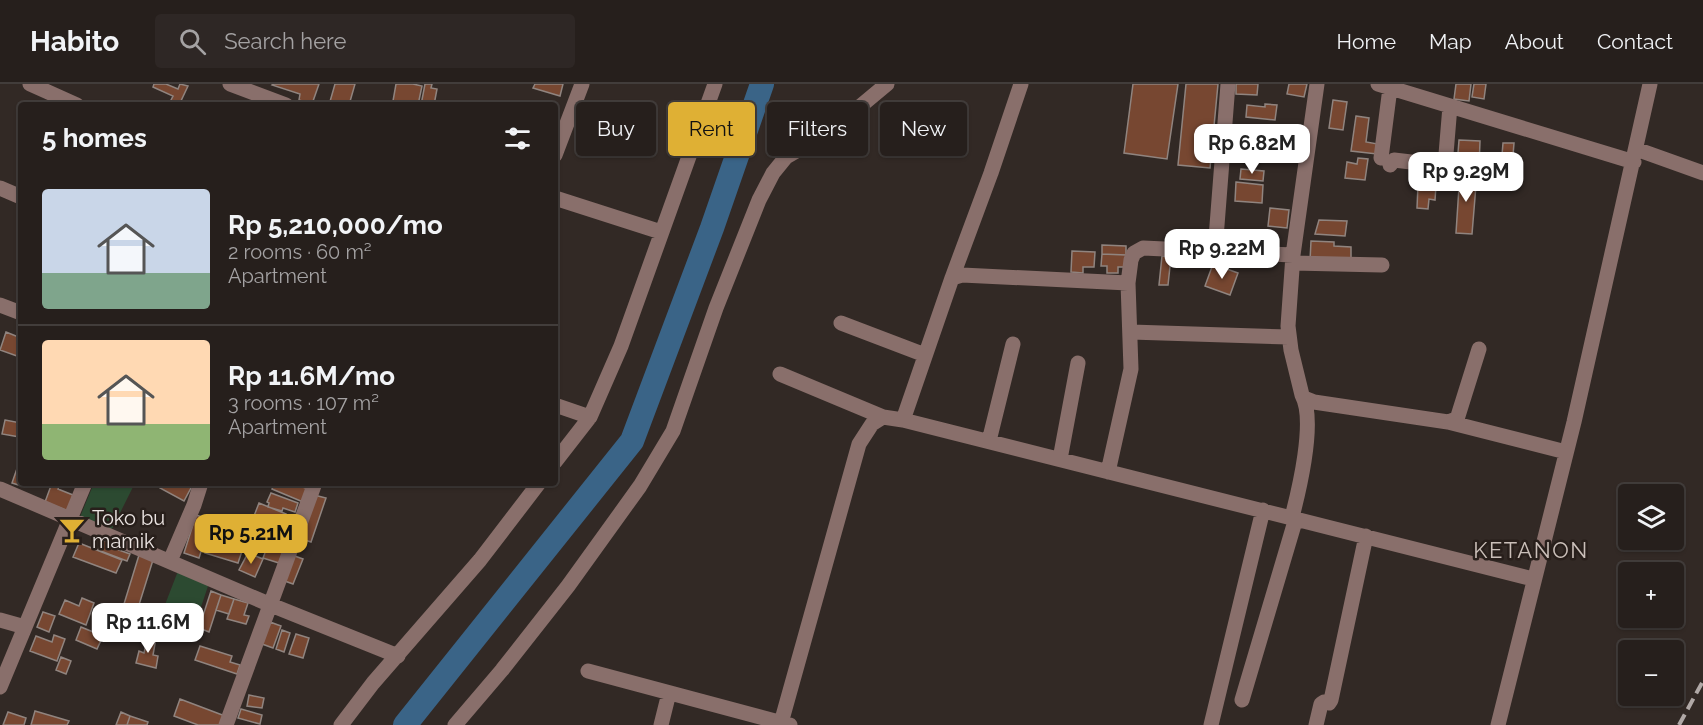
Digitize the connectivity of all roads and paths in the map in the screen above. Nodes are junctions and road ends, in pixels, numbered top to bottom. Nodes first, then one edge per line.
1 (30, 84) edge
2 (230, 84) edge
3 (582, 84) edge
4 (715, 84) edge
5 (887, 84) edge
6 (1021, 84) edge
7 (1228, 84) edge
8 (1317, 84) edge
9 (1650, 84) edge
10 (1384, 86) edge
11 (250, 94) edge
12 (70, 102) edge
13 (276, 102) edge
14 (1450, 106) junction
15 (558, 147) edge
16 (1635, 155) junction
17 (1703, 173) edge
18 (0, 188) edge
19 (18, 196) edge
20 (558, 199) edge
21 (661, 232) junction
22 (1215, 251) junction
23 (1293, 259) junction
24 (1382, 265) dead end
25 (952, 278) junction
26 (1128, 283) junction
27 (0, 304) edge
28 (18, 312) edge
29 (841, 323) dead end
30 (1131, 332) junction
31 (1289, 337) junction
32 (1013, 344) dead end
33 (1479, 349) dead end
34 (925, 355) junction
35 (1078, 363) dead end
36 (780, 374) dead end
37 (1304, 398) junction
38 (558, 406) edge
39 (590, 417) junction
40 (883, 417) junction
41 (903, 420) junction
42 (1448, 422) junction
43 (989, 441) junction
44 (1566, 452) junction
45 (558, 458) edge
46 (1060, 459) junction
47 (1108, 472) junction
48 (84, 486) edge
49 (200, 486) edge
50 (314, 486) edge
51 (537, 486) edge
52 (0, 489) edge
53 (1263, 510) junction
54 (70, 518) junction
55 (1294, 518) junction
56 (1366, 536) junction
57 (170, 561) junction
58 (1533, 579) junction
59 (271, 605) junction
60 (0, 620) edge
61 (25, 627) junction
62 (398, 656) junction
63 (588, 671) dead end
64 (0, 687) edge
65 (669, 693) junction
66 (1242, 700) dead end
67 (786, 724) edge
68 (226, 725) edge
69 (341, 725) edge
70 (455, 725) edge
71 (661, 725) edge
72 (1211, 725) edge
73 (1316, 725) edge
74 (1498, 725) edge

1 - 12 street
2 - 11 street
3 - 15 street
4 - 21 street
5 - 70 street
6 - 25 street
7 - 22 street
8 - 23 street
9 - 16 street
10 - 14 street
10 - 14 street
11 - 13 street
14 - 16 street
16 - 17 street
16 - 44 street
18 - 19 street
20 - 21 street
21 - 39 street
22 - 23 street
22 - 26 street
23 - 24 street
23 - 31 street
25 - 26 street
25 - 34 street
26 - 30 street
27 - 28 street
29 - 34 street
30 - 31 street
30 - 47 street
31 - 37 street
32 - 43 street
33 - 42 street
34 - 41 street
35 - 46 street
36 - 40 street
37 - 42 street
37 - 55 street
38 - 39 street
39 - 45 street
40 - 41 street
40 - 67 street
41 - 43 street
42 - 44 street
43 - 46 street
44 - 58 street
46 - 47 street
47 - 53 street
48 - 54 street
49 - 57 street
50 - 59 street
51 - 62 street
52 - 54 street
53 - 55 street
53 - 72 street
54 - 57 street
54 - 61 street
55 - 56 street
55 - 66 street
56 - 58 street
56 - 73 street
57 - 59 street
58 - 74 street
59 - 62 street
59 - 68 street
60 - 61 street
61 - 64 street
62 - 69 street
63 - 65 street
65 - 67 street
65 - 71 street

